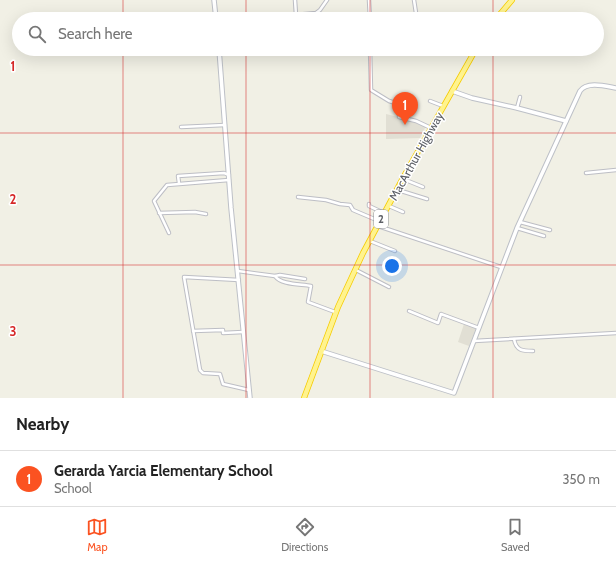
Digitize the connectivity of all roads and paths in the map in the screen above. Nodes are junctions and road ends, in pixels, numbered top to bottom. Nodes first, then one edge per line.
1 (214, 0) edge
2 (295, 0) edge
3 (327, 0) edge
4 (369, 0) edge
5 (414, 0) edge
6 (512, 0) edge
7 (215, 12) edge
8 (296, 12) edge
9 (317, 12) edge
10 (370, 12) edge
11 (416, 12) edge
12 (502, 12) edge
13 (220, 56) edge
14 (370, 56) edge
15 (472, 56) edge
16 (616, 88) edge
17 (452, 91) junction
18 (520, 97) dead end
19 (430, 101) dead end
20 (443, 107) junction
21 (517, 108) junction
22 (566, 121) junction
23 (225, 125) junction
24 (180, 127) dead end
25 (431, 128) junction
26 (616, 170) edge
27 (586, 173) dead end
28 (229, 175) junction
29 (403, 178) junction
30 (229, 180) junction
31 (179, 183) junction
32 (423, 187) dead end
33 (397, 190) junction
34 (298, 197) dead end
35 (427, 199) dead end
36 (369, 204) dead end
37 (388, 206) junction
38 (403, 212) dead end
39 (160, 213) junction
40 (206, 214) dead end
41 (384, 214) junction
42 (519, 222) junction
43 (379, 224) junction
44 (517, 228) junction
45 (550, 230) dead end
46 (169, 233) dead end
47 (544, 236) dead end
48 (370, 241) junction
49 (395, 251) dead end
50 (501, 267) junction
51 (355, 270) junction
52 (238, 272) junction
53 (276, 276) junction
54 (305, 279) dead end
55 (239, 280) junction
56 (389, 287) dead end
57 (409, 311) dead end
58 (336, 312) junction
59 (479, 328) junction
60 (193, 331) junction
61 (243, 332) junction
62 (616, 333) edge
63 (514, 339) junction
64 (474, 341) junction
65 (321, 351) junction
66 (534, 351) dead end
67 (249, 390) junction
68 (454, 393) junction
69 (250, 398) edge
70 (304, 398) edge
71 (453, 398) edge

1 - 7 street
2 - 8 street
3 - 9 street
4 - 10 street
5 - 11 street
6 - 12 highway
13 - 23 street
14 - 25 street
15 - 17 highway, MacArthur Highway / 2
16 - 22 street
17 - 20 highway, MacArthur Highway / 2
17 - 21 street
18 - 21 street
19 - 20 street
20 - 25 highway, MacArthur Highway / 2
21 - 22 street
22 - 42 street
23 - 24 street
23 - 28 street
25 - 29 highway, MacArthur Highway / 2
26 - 27 street
28 - 30 street
28 - 31 street
29 - 32 street
29 - 33 highway, MacArthur Highway / 2
30 - 31 street
30 - 52 street
31 - 39 street
33 - 35 street
33 - 37 highway, MacArthur Highway / 2
34 - 43 street
36 - 41 street
37 - 38 street
37 - 41 highway, MacArthur Highway / 2
39 - 40 street
39 - 46 street
41 - 43 highway, MacArthur Highway / 2
42 - 44 street
42 - 45 street
43 - 48 highway, MacArthur Highway / 2
43 - 50 street
44 - 47 street
44 - 50 street
48 - 49 street
48 - 51 highway, MacArthur Highway / 2
50 - 59 street
51 - 56 street
51 - 58 highway, MacArthur Highway / 2
52 - 53 street
52 - 55 street
53 - 54 street
53 - 58 street
55 - 60 street
55 - 61 street
57 - 59 street
58 - 65 highway, MacArthur Highway / 2
59 - 64 street
60 - 61 street
60 - 67 street
61 - 67 street
62 - 63 street
63 - 64 street
63 - 66 street
64 - 68 street
65 - 68 street
65 - 70 highway, MacArthur Highway / 2
67 - 69 street
68 - 71 street

